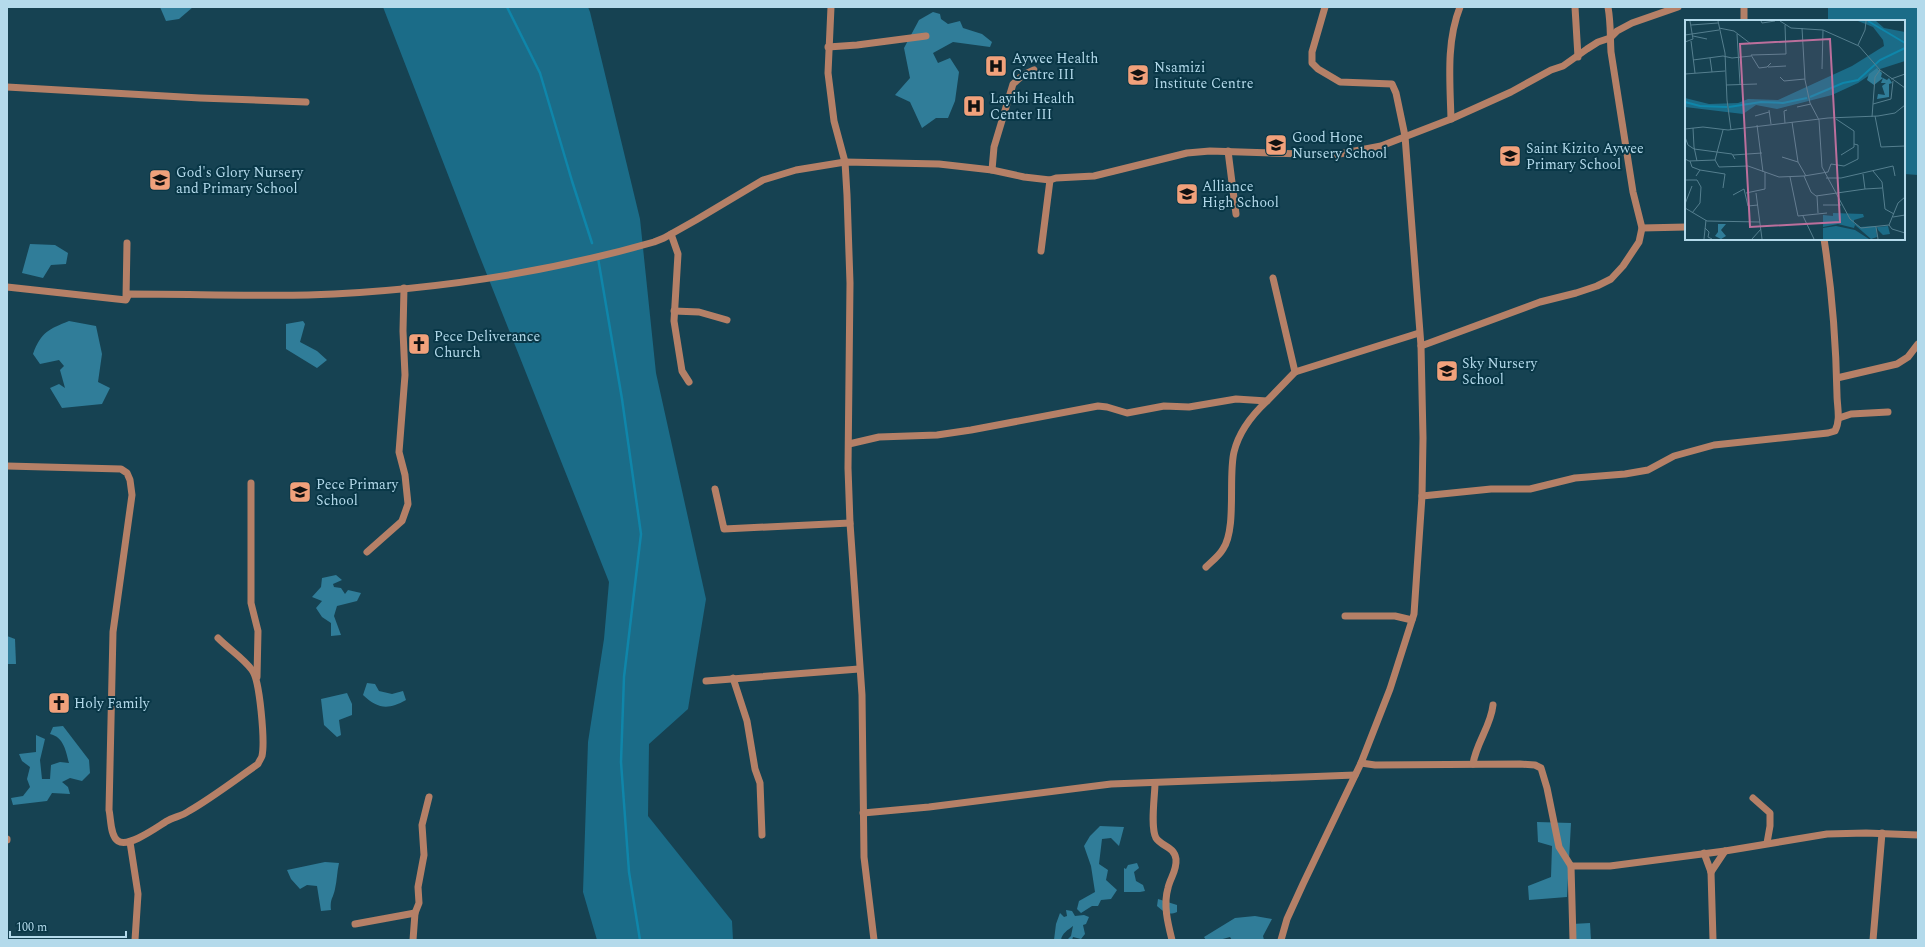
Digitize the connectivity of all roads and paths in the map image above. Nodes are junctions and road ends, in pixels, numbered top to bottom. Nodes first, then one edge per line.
1 (830, 7) edge
2 (1325, 7) edge
3 (1460, 7) edge
4 (1575, 7) edge
5 (1608, 7) edge
6 (1678, 7) edge
7 (1744, 7) edge
8 (1744, 20) edge
9 (926, 36) dead end
10 (1610, 38) junction
11 (828, 47) junction
12 (1578, 56) junction
13 (1034, 70) dead end
14 (7, 87) edge
15 (306, 102) dead end
16 (1451, 118) junction
17 (1405, 136) junction
18 (1228, 151) junction
19 (845, 162) junction
20 (992, 170) junction
21 (1050, 180) junction
22 (1236, 214) dead end
23 (1685, 227) edge
24 (1642, 228) junction
25 (671, 234) junction
26 (1824, 240) edge
27 (127, 243) dead end
28 (1041, 251) dead end
29 (1273, 278) dead end
30 (7, 286) edge
31 (404, 288) junction
32 (126, 300) junction
33 (674, 311) junction
34 (727, 320) dead end
35 (1420, 333) junction
36 (1918, 344) edge
37 (1421, 346) junction
38 (1294, 372) junction
39 (1837, 378) junction
40 (689, 382) dead end
41 (1267, 401) junction
42 (1888, 412) dead end
43 (1838, 418) junction
44 (848, 444) junction
45 (7, 466) edge
46 (251, 482) dead end
47 (715, 489) dead end
48 (1422, 496) junction
49 (850, 523) junction
50 (367, 552) dead end
51 (1206, 567) dead end
52 (1345, 616) dead end
53 (1412, 620) junction
54 (218, 638) dead end
55 (859, 669) junction
56 (257, 678) junction
57 (733, 678) junction
58 (706, 681) dead end
59 (1493, 705) dead end
60 (1361, 763) junction
61 (1473, 764) junction
62 (1355, 775) junction
63 (1156, 783) junction
64 (429, 797) dead end
65 (1753, 798) dead end
66 (863, 813) junction
67 (1882, 833) junction
68 (762, 835) dead end
69 (1918, 835) edge
70 (130, 842) junction
71 (1767, 843) junction
72 (1725, 851) junction
73 (1704, 853) junction
74 (1571, 866) junction
75 (1711, 872) junction
76 (415, 913) junction
77 (355, 924) dead end
78 (135, 940) edge
79 (413, 940) edge
80 (874, 940) edge
81 (1172, 940) edge
82 (1281, 940) edge
83 (1573, 940) edge
84 (1713, 940) edge
85 (1873, 940) edge

1 - 11 street
2 - 17 street
3 - 16 street
4 - 12 street
5 - 10 street
6 - 10 street
7 - 8 street
9 - 11 street
10 - 12 street
10 - 24 street
11 - 19 street
12 - 16 street
13 - 20 street
14 - 15 street
16 - 17 street
17 - 18 street
17 - 35 street
18 - 21 street
18 - 22 street
19 - 20 street
19 - 25 street
19 - 44 street
20 - 21 street
21 - 28 street
23 - 24 street
24 - 37 street
25 - 31 street
25 - 33 street
26 - 39 street
27 - 32 street
29 - 38 street
30 - 32 street
31 - 32 street
31 - 50 street
33 - 34 street
33 - 40 street
35 - 37 street
35 - 38 street
36 - 39 street
37 - 48 street
38 - 41 street
39 - 43 street
41 - 44 street
41 - 51 street
42 - 43 street
43 - 48 street
44 - 49 street
45 - 70 street
46 - 56 street
47 - 49 street
48 - 53 street
49 - 55 street
52 - 53 street
53 - 60 street
54 - 56 street
55 - 57 street
55 - 66 street
56 - 70 street
57 - 58 street
57 - 68 street
59 - 61 street
60 - 61 street
60 - 62 street
61 - 74 street
62 - 63 street
62 - 82 street
63 - 66 street
63 - 81 street
64 - 76 street
65 - 71 street
66 - 80 street
67 - 69 street
67 - 71 street
67 - 85 street
70 - 78 street
71 - 72 street
72 - 73 street
72 - 75 street
73 - 74 street
73 - 75 street
74 - 83 street
75 - 84 street
76 - 77 street
76 - 79 street

